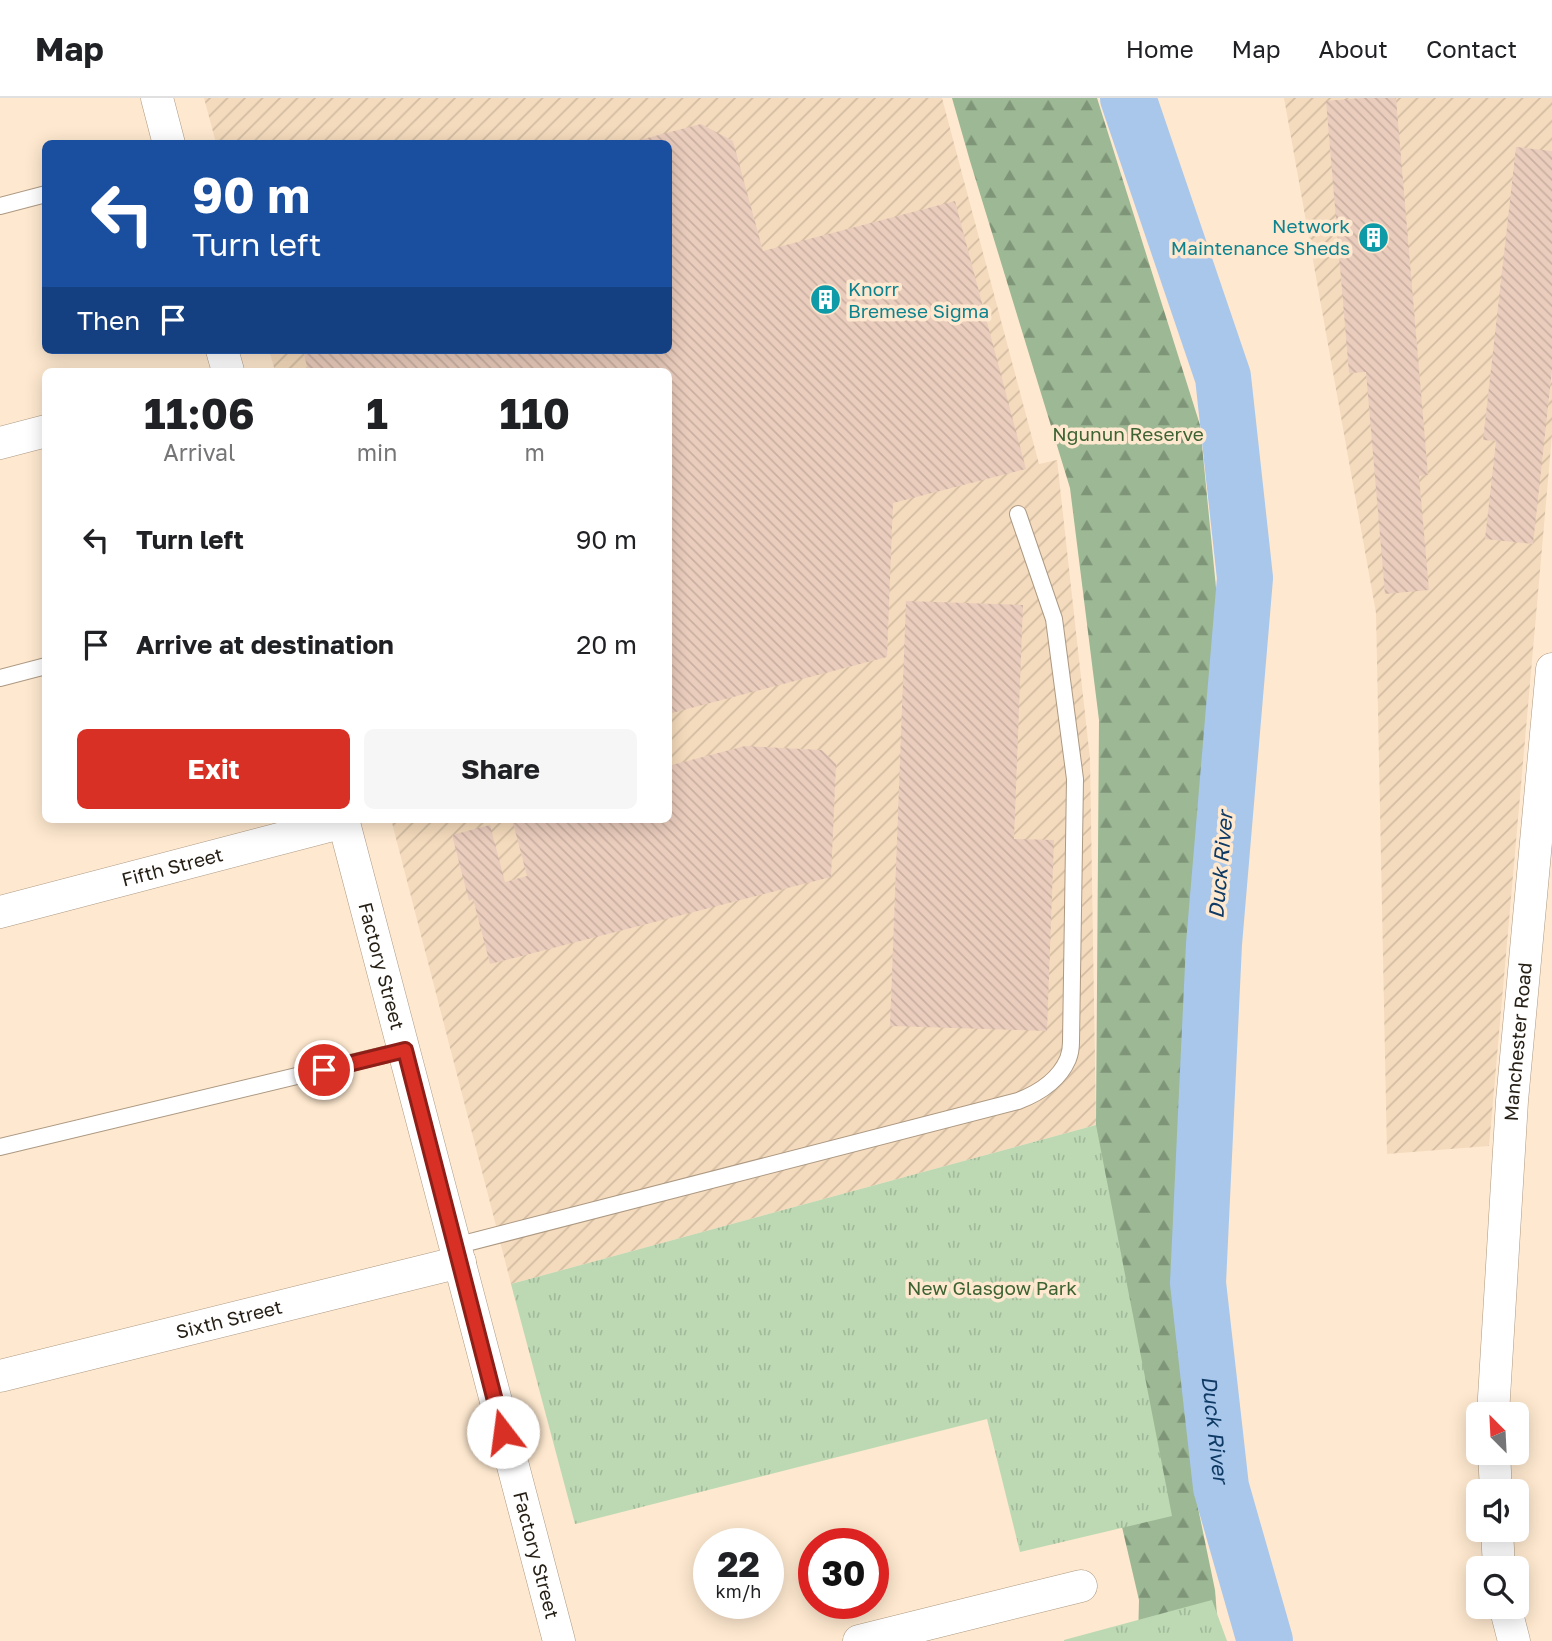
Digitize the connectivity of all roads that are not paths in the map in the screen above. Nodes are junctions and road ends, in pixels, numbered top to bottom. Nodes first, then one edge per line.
1 (157, 98) edge
2 (168, 140) edge
3 (42, 195) edge
4 (0, 206) edge
5 (42, 432) edge
6 (0, 443) edge
7 (1018, 514) dead end
8 (42, 667) edge
9 (1552, 669) edge
10 (0, 678) edge
11 (336, 823) edge
12 (345, 823) edge
13 (0, 912) edge
14 (405, 1050) junction
15 (0, 1147) edge
16 (457, 1254) junction
17 (0, 1376) edge
18 (1494, 1402) edge
19 (1081, 1586) dead end
20 (1508, 1619) edge
21 (559, 1641) edge
22 (859, 1641) edge
23 (1514, 1641) edge

1 - 2 street
3 - 4 lane
5 - 6 street
7 - 16 lane
8 - 10 lane
9 - 18 street, Manchester Road
11 - 13 street, Fifth Street
12 - 14 street, Factory Street
14 - 15 lane
14 - 16 street, Factory Street
16 - 17 street, Sixth Street
16 - 21 street, Factory Street
19 - 22 street
20 - 23 street

